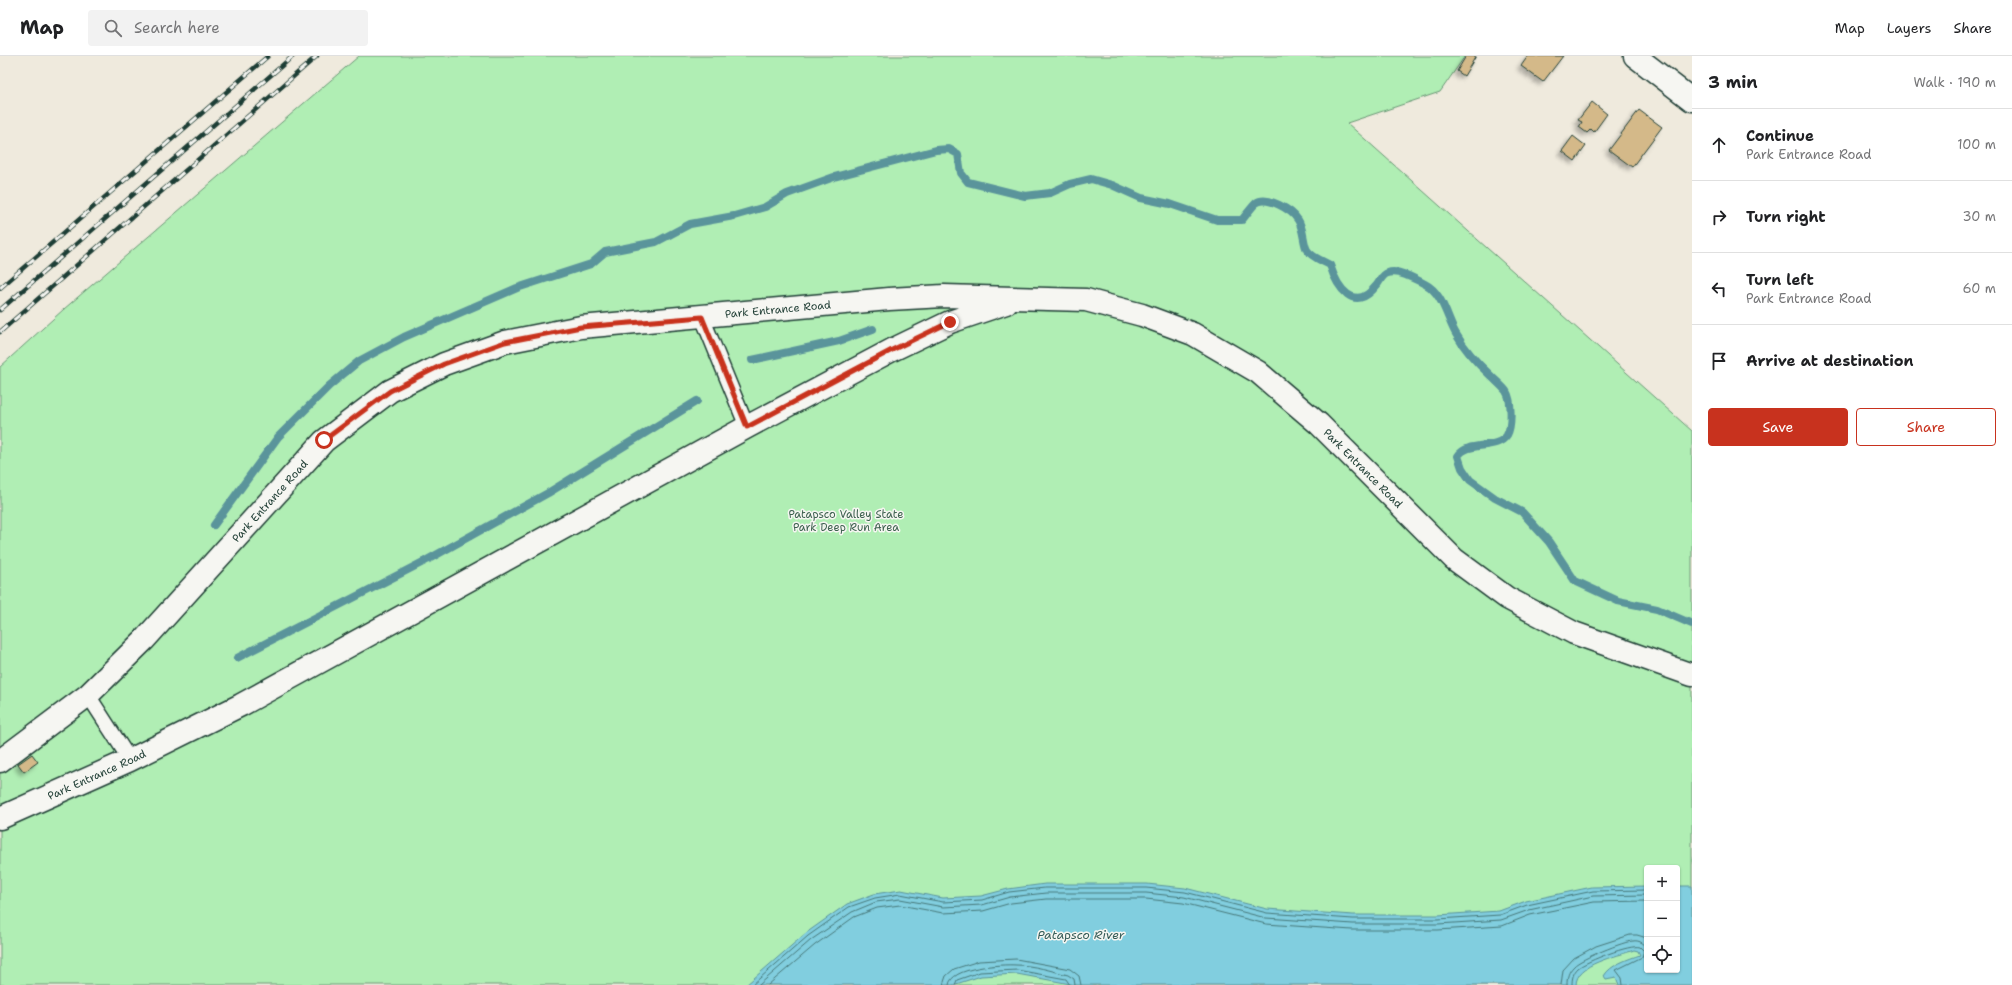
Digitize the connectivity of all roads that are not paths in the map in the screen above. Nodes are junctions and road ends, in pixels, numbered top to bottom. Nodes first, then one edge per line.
1 (1635, 56) edge
2 (1692, 100) edge
3 (1021, 297) junction
4 (702, 317) junction
5 (747, 427) junction
6 (1692, 675) edge
7 (88, 695) junction
8 (130, 760) junction
9 (0, 761) edge
10 (0, 818) edge

1 - 2 street
3 - 4 street, Park Entrance Road
3 - 5 street, Park Entrance Road
3 - 6 street, Park Entrance Road
4 - 5 lane
4 - 7 street, Park Entrance Road
5 - 8 street, Park Entrance Road
7 - 8 lane
7 - 9 street, Park Entrance Road
8 - 10 street, Park Entrance Road

